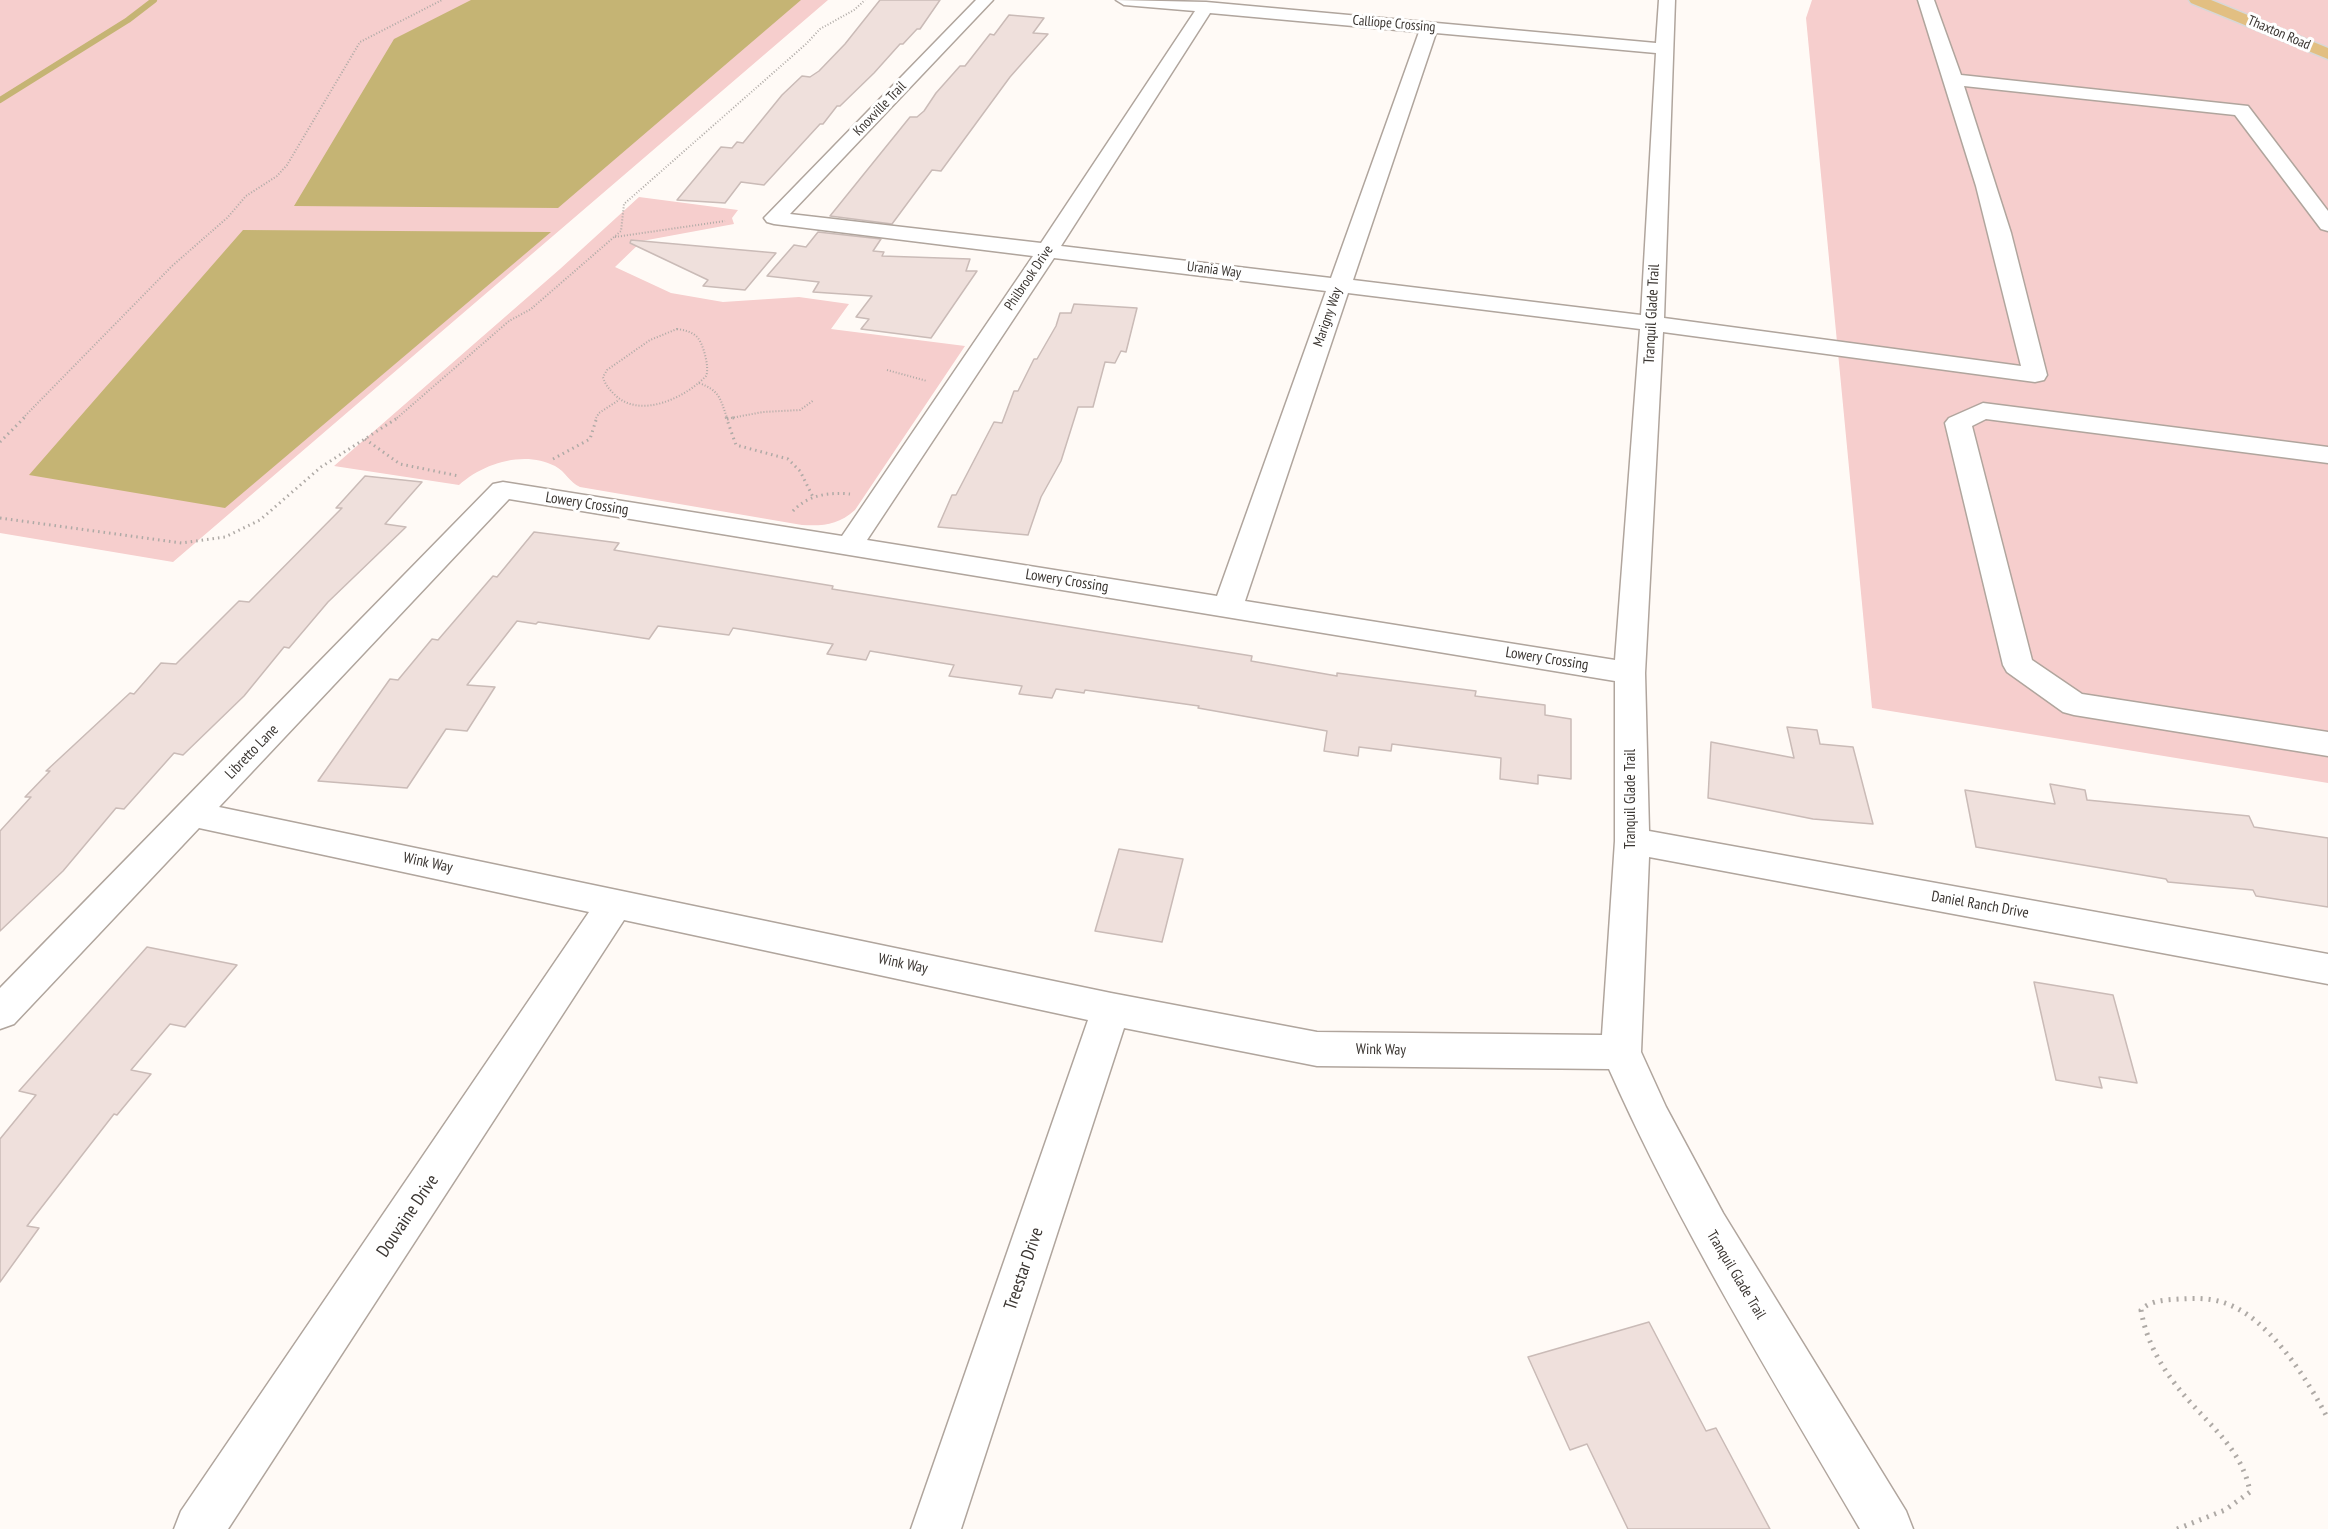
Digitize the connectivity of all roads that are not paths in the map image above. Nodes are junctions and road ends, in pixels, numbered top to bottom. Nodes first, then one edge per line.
1 (985, 0) edge
2 (1124, 0) edge
3 (1667, 0) edge
4 (1926, 0) edge
5 (2197, 0) edge
6 (2228, 0) edge
7 (1206, 7) junction
8 (1429, 28) junction
9 (2328, 40) edge
10 (1664, 49) junction
11 (2328, 54) edge
12 (1954, 80) junction
13 (774, 218) joint
14 (2328, 225) edge
15 (1048, 250) junction
16 (1339, 285) junction
17 (1652, 323) junction
18 (2328, 455) edge
19 (503, 490) joint
20 (849, 547) junction
21 (1228, 607) junction
22 (1630, 673) junction
23 (2328, 744) edge
24 (192, 814) junction
25 (1632, 841) junction
26 (616, 902) junction
27 (2328, 969) edge
28 (1111, 1009) junction
29 (0, 1013) edge
30 (1621, 1052) junction
31 (199, 1529) edge
32 (936, 1529) edge
33 (1888, 1529) edge

1 - 13 street, Knoxville Trail
2 - 7 street, Calliope Crossing
3 - 10 street, Tranquil Glade Trail
4 - 12 street
5 - 11 main road, Thaxton Road
6 - 9 main road, Thaxton Road
7 - 8 street, Calliope Crossing
7 - 15 street, Philbrook Drive
8 - 10 street, Calliope Crossing
8 - 16 street, Marigny Way
10 - 17 street, Tranquil Glade Trail
12 - 14 street
12 - 17 street, Urania Way
13 - 15 street, Urania Way
15 - 16 street, Urania Way
15 - 20 street, Philbrook Drive
16 - 17 street, Urania Way
16 - 21 street, Marigny Way
17 - 22 street, Tranquil Glade Trail
18 - 23 street
19 - 20 street, Lowery Crossing
19 - 24 street, Libretto Lane
20 - 21 street, Lowery Crossing
21 - 22 street, Lowery Crossing
22 - 25 street, Tranquil Glade Trail
24 - 26 street, Wink Way
24 - 29 street, Libretto Lane
25 - 27 street, Daniel Ranch Drive
25 - 30 street, Tranquil Glade Trail
26 - 28 street, Wink Way
26 - 31 street, Douvaine Drive
28 - 30 street, Wink Way
28 - 32 street, Treestar Drive
30 - 33 street, Tranquil Glade Trail

